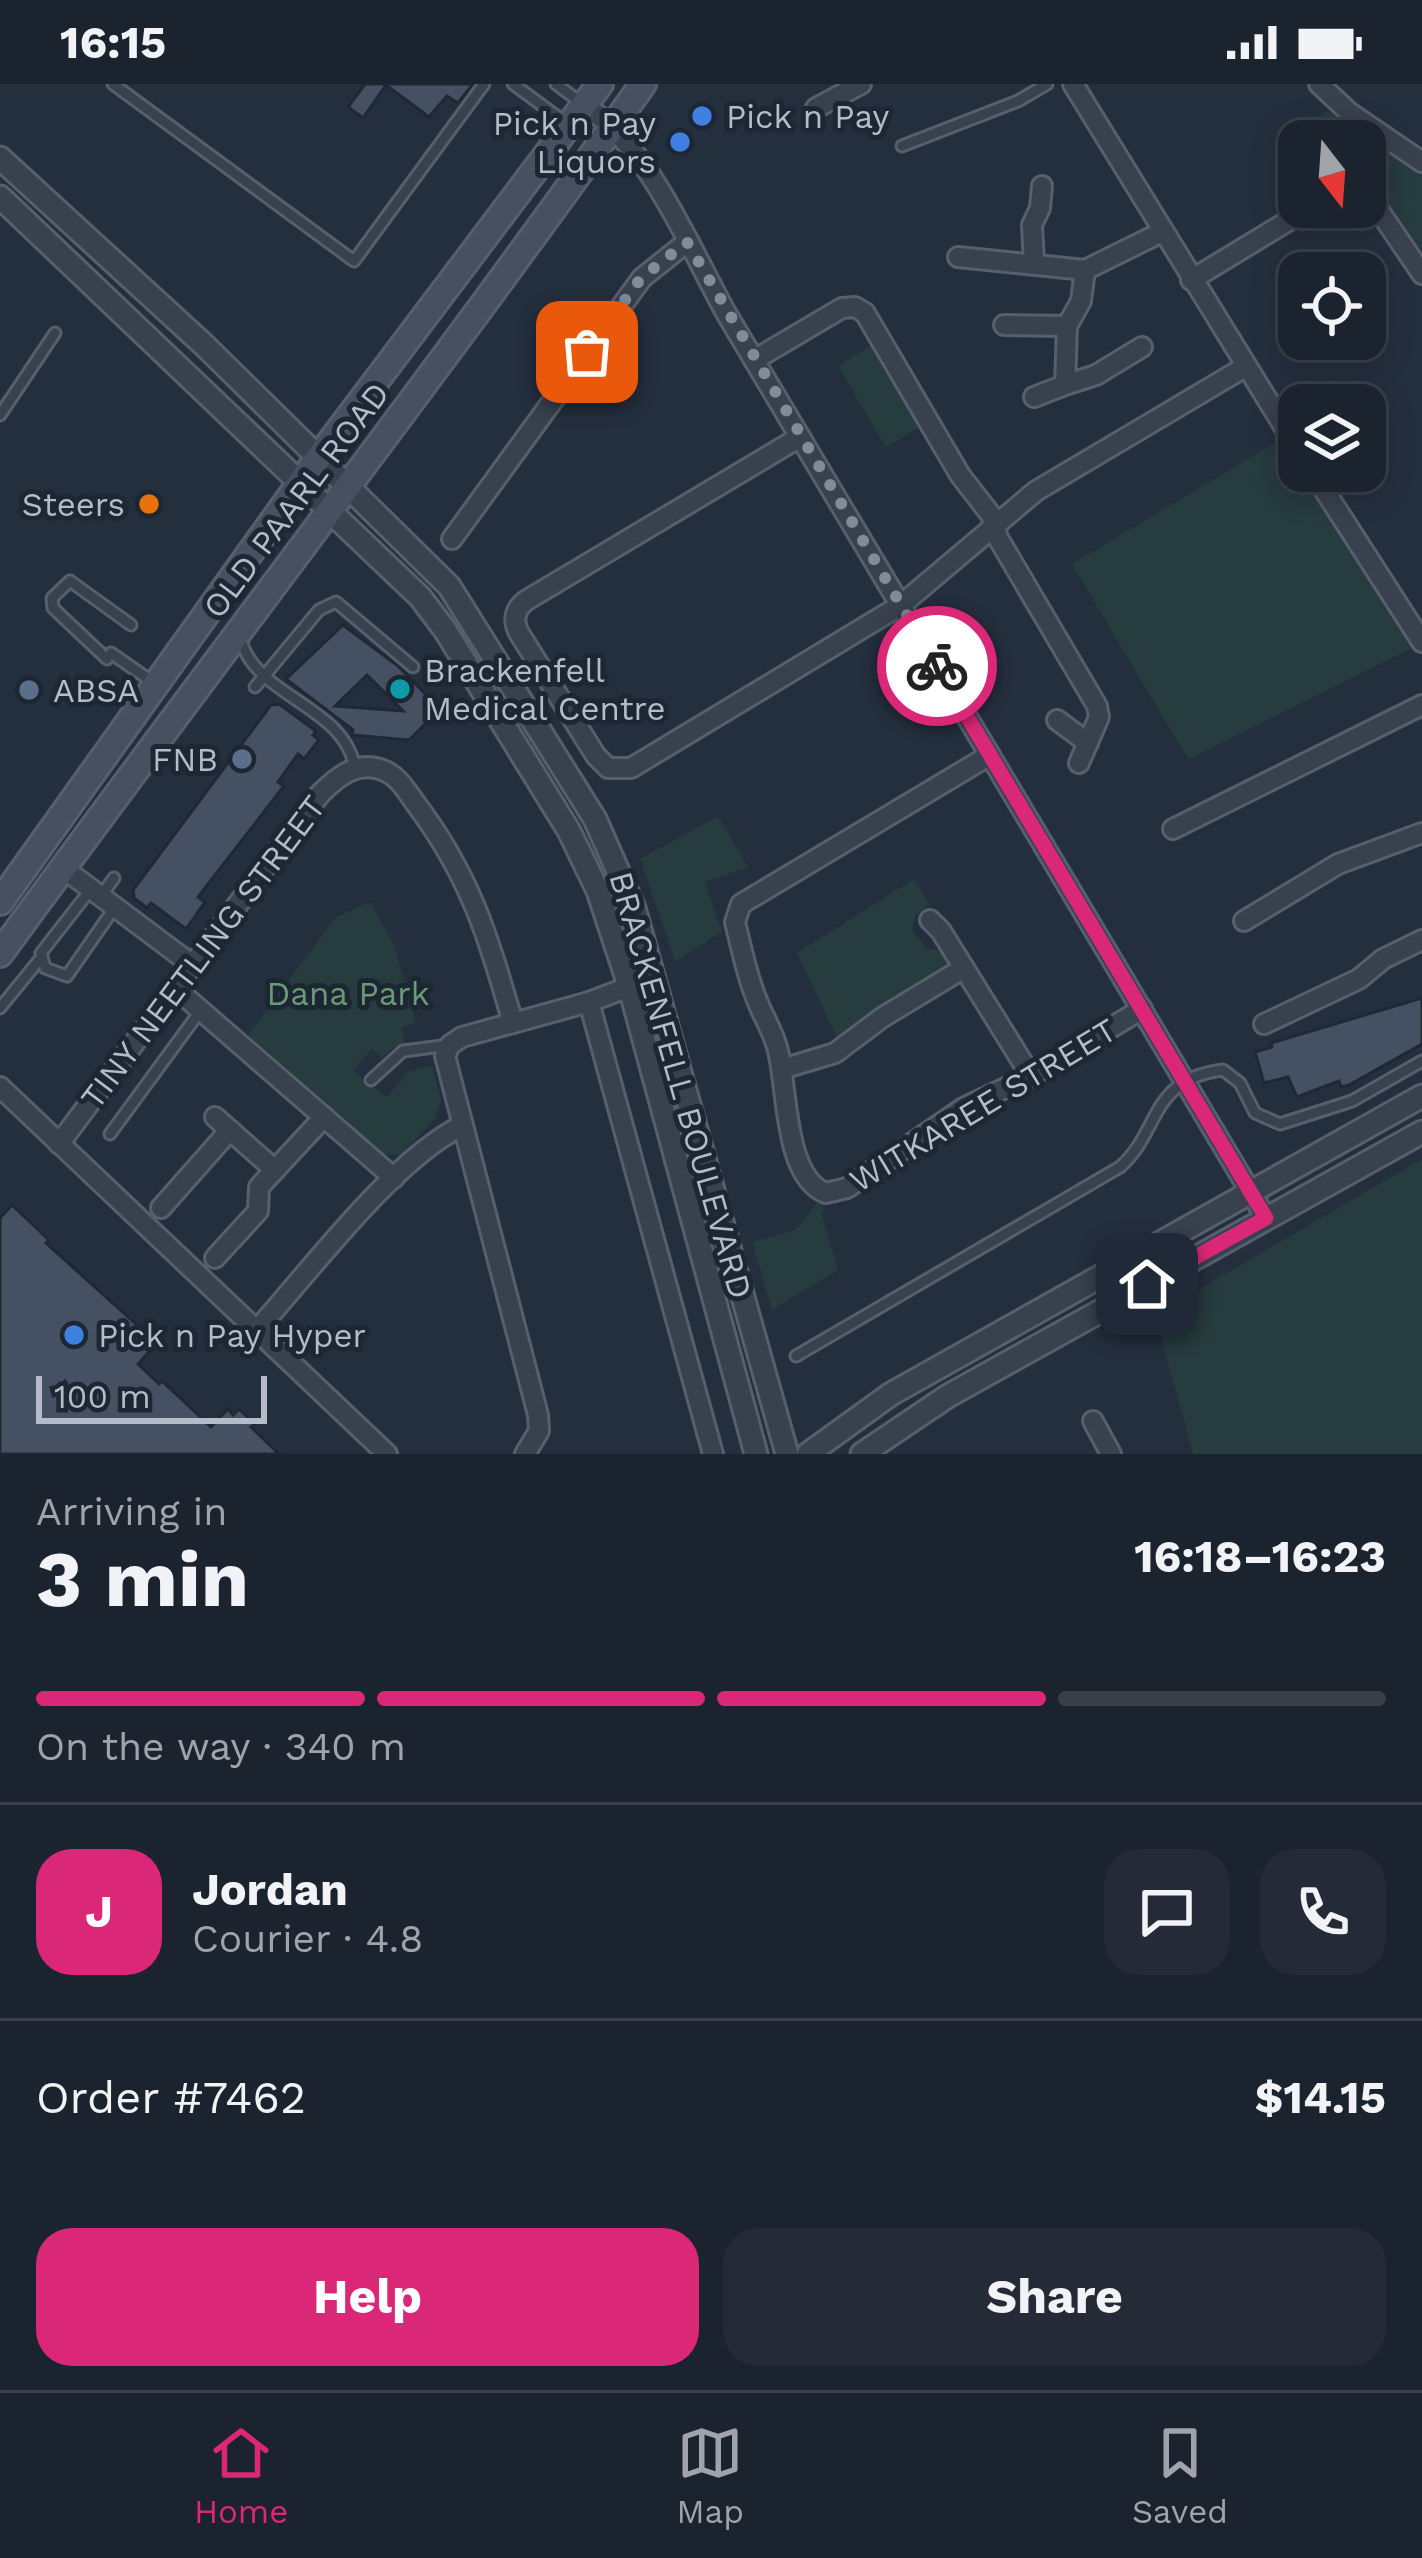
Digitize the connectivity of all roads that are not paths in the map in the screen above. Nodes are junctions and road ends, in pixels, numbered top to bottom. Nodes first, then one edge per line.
1 (113, 84) edge
2 (484, 84) edge
3 (513, 84) edge
4 (556, 84) edge
5 (601, 84) edge
6 (643, 84) edge
7 (861, 84) edge
8 (1047, 84) edge
9 (1072, 84) edge
10 (1319, 84) edge
11 (816, 108) dead end
12 (578, 116) junction
13 (612, 139) junction
14 (902, 146) dead end
15 (0, 158) edge
16 (1422, 162) edge
17 (1042, 186) dead end
18 (0, 196) edge
19 (1386, 221) edge
20 (1278, 227) edge
21 (1162, 232) junction
22 (687, 242) junction
23 (958, 256) dead end
24 (1034, 264) junction
25 (1085, 270) junction
26 (1422, 274) edge
27 (1191, 280) junction
28 (1004, 325) dead end
29 (1067, 326) junction
30 (55, 333) dead end
31 (1142, 347) dead end
32 (754, 360) junction
33 (1245, 367) junction
34 (1065, 385) junction
35 (1034, 397) dead end
36 (0, 415) edge
37 (1278, 418) edge
38 (800, 437) junction
39 (318, 458) junction
40 (299, 485) junction
41 (349, 488) junction
42 (1326, 492) edge
43 (329, 514) junction
44 (995, 526) junction
45 (452, 539) dead end
46 (901, 605) junction
47 (131, 625) dead end
48 (239, 631) junction
49 (1422, 642) edge
50 (413, 667) dead end
51 (264, 676) junction
52 (154, 683) junction
53 (255, 687) dead end
54 (1422, 705) edge
55 (1057, 720) dead end
56 (1088, 743) junction
57 (990, 754) junction
58 (1078, 763) dead end
59 (356, 768) junction
60 (1173, 829) dead end
61 (1422, 833) edge
62 (63, 868) junction
63 (114, 878) dead end
64 (103, 897) junction
65 (0, 902) edge
66 (930, 920) dead end
67 (1244, 921) dead end
68 (1422, 940) edge
69 (0, 954) edge
70 (40, 959) junction
71 (191, 964) junction
72 (964, 968) junction
73 (655, 976) junction
74 (175, 988) junction
75 (630, 988) junction
76 (590, 1002) junction
77 (0, 1008) edge
78 (1142, 1009) junction
79 (201, 1010) junction
80 (513, 1023) junction
81 (1264, 1024) dead end
82 (450, 1045) junction
83 (1422, 1061) edge
84 (782, 1069) junction
85 (1031, 1076) junction
86 (371, 1080) dead end
87 (1186, 1082) junction
88 (0, 1087) edge
89 (1422, 1096) edge
90 (324, 1117) junction
91 (461, 1126) junction
92 (1422, 1132) edge
93 (110, 1134) dead end
94 (59, 1144) junction
95 (274, 1170) junction
96 (394, 1178) junction
97 (1251, 1192) junction
98 (161, 1208) dead end
99 (1266, 1218) junction
100 (215, 1258) dead end
101 (256, 1331) junction
102 (796, 1356) dead end
103 (1094, 1421) dead end
104 (387, 1454) edge
105 (526, 1454) edge
106 (713, 1454) edge
107 (756, 1454) edge
108 (787, 1454) edge
109 (808, 1454) edge
110 (862, 1454) edge
111 (1111, 1454) edge

1 - 2 lane
3 - 12 lane
4 - 12 lane
5 - 12 main road, OLD PAARL ROAD
6 - 13 main road, OLD PAARL ROAD
7 - 11 street
8 - 14 lane
9 - 21 street
10 - 16 street
12 - 13 street
12 - 39 main road, OLD PAARL ROAD
13 - 22 street
13 - 41 main road, OLD PAARL ROAD
15 - 39 street, BRACKENFELL BOULEVARD
17 - 24 street
18 - 40 street, BRACKENFELL BOULEVARD
19 - 26 street
20 - 27 street
21 - 25 street
21 - 27 street
22 - 32 street
22 - 45 street
23 - 24 street
24 - 25 street
25 - 29 street
27 - 33 street
28 - 29 street
29 - 34 street
30 - 36 lane
31 - 34 street
32 - 38 street
32 - 44 street
33 - 37 street
33 - 44 street
34 - 35 street
38 - 46 street
38 - 46 street
39 - 40 main road, OLD PAARL ROAD
39 - 41 street, BRACKENFELL BOULEVARD
40 - 43 street, BRACKENFELL BOULEVARD
40 - 52 main road, OLD PAARL ROAD
41 - 43 main road, OLD PAARL ROAD
41 - 73 street, BRACKENFELL BOULEVARD
42 - 49 street
43 - 48 main road, OLD PAARL ROAD
43 - 75 street, BRACKENFELL BOULEVARD
44 - 46 street
44 - 56 street
46 - 57 street
47 - 52 lane
48 - 51 lane
48 - 62 main road, OLD PAARL ROAD
50 - 51 lane
51 - 53 lane
51 - 59 lane
52 - 65 main road, OLD PAARL ROAD
54 - 60 street
55 - 56 street
56 - 58 street
57 - 78 street
57 - 84 street, WITKAREE STREET
59 - 71 street, TINY NEETLING STREET
59 - 80 street
61 - 67 street
62 - 64 street
62 - 69 main road, OLD PAARL ROAD
63 - 64 lane
64 - 70 lane
64 - 70 lane
64 - 71 street
66 - 72 street
68 - 81 street
70 - 77 lane
71 - 74 street, TINY NEETLING STREET
72 - 84 street
72 - 85 street
73 - 75 street
73 - 108 street, BRACKENFELL BOULEVARD
74 - 79 street
74 - 94 street, TINY NEETLING STREET
75 - 76 street
75 - 107 street, BRACKENFELL BOULEVARD
76 - 80 street
76 - 106 street
78 - 85 street, WITKAREE STREET
78 - 87 street
79 - 90 street
79 - 93 lane
80 - 82 street
82 - 86 lane
82 - 91 street
83 - 87 lane
84 - 85 street, WITKAREE STREET
87 - 97 street
87 - 102 lane
88 - 94 street
89 - 97 street
90 - 95 street
90 - 96 street
91 - 96 street
91 - 105 street
92 - 99 street
94 - 101 street
95 - 98 street
95 - 100 street
96 - 101 street
97 - 99 street
97 - 109 street
99 - 110 street
101 - 104 street
103 - 111 street

